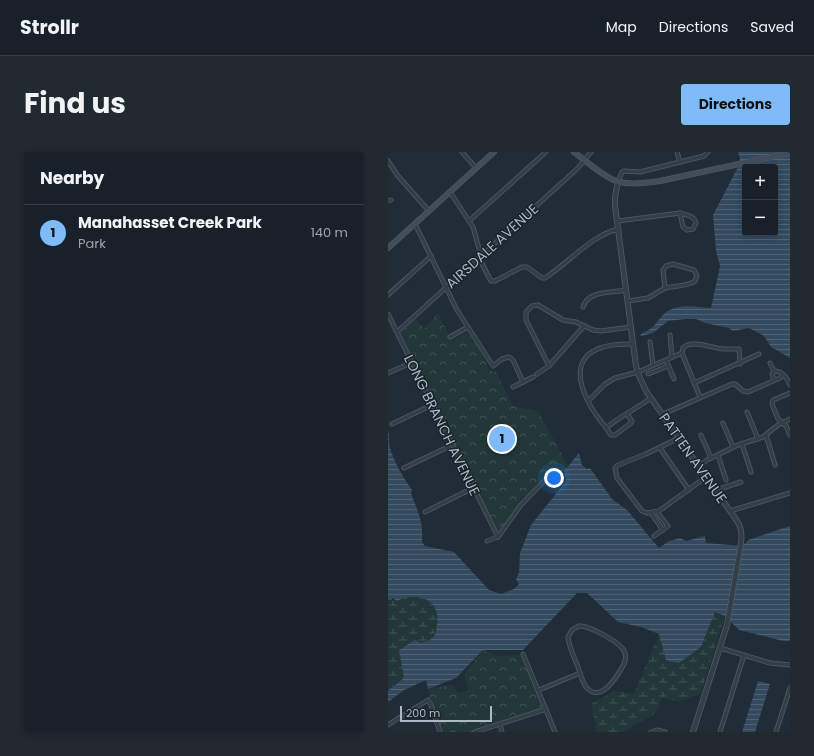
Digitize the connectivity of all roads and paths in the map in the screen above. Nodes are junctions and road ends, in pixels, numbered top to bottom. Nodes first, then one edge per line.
1 (462, 152) edge
2 (494, 152) edge
3 (546, 152) edge
4 (574, 152) edge
5 (592, 152) edge
6 (677, 152) edge
7 (708, 152) edge
8 (790, 153) edge
9 (586, 160) junction
10 (388, 161) edge
11 (680, 162) junction
12 (476, 168) junction
13 (618, 182) junction
14 (450, 192) junction
15 (429, 211) junction
16 (680, 213) junction
17 (469, 221) junction
18 (618, 221) junction
19 (415, 224) junction
20 (619, 229) junction
21 (388, 248) edge
22 (431, 256) junction
23 (480, 257) junction
24 (446, 287) junction
25 (665, 288) junction
26 (626, 290) junction
27 (388, 295) edge
28 (628, 301) junction
29 (583, 307) dead end
30 (388, 314) edge
31 (584, 326) junction
32 (468, 327) junction
33 (631, 327) junction
34 (397, 332) junction
35 (670, 335) dead end
36 (450, 337) dead end
37 (650, 342) dead end
38 (633, 344) junction
39 (682, 353) junction
40 (759, 354) dead end
41 (672, 357) junction
42 (666, 360) junction
43 (411, 363) junction
44 (770, 363) dead end
45 (740, 364) junction
46 (653, 365) junction
47 (549, 366) junction
48 (668, 366) junction
49 (774, 371) junction
50 (638, 372) junction
51 (388, 374) edge
52 (537, 374) dead end
53 (648, 374) dead end
54 (783, 375) junction
55 (533, 377) dead end
56 (674, 379) dead end
57 (774, 380) junction
58 (523, 382) junction
59 (694, 383) junction
60 (790, 385) edge
61 (513, 387) dead end
62 (790, 393) edge
63 (700, 397) junction
64 (651, 398) junction
65 (588, 401) junction
66 (432, 405) junction
67 (747, 412) dead end
68 (627, 414) junction
69 (662, 414) junction
70 (790, 419) edge
71 (723, 423) dead end
72 (783, 423) junction
73 (392, 424) dead end
74 (606, 428) junction
75 (701, 435) dead end
76 (766, 435) junction
77 (790, 435) edge
78 (679, 438) junction
79 (758, 439) junction
80 (742, 444) junction
81 (452, 445) junction
82 (733, 447) junction
83 (660, 448) junction
84 (718, 456) junction
85 (711, 458) junction
86 (775, 465) dead end
87 (698, 466) junction
88 (404, 468) dead end
89 (751, 472) dead end
90 (548, 477) dead end
91 (706, 477) junction
92 (726, 480) dead end
93 (741, 482) dead end
94 (473, 488) junction
95 (689, 490) junction
96 (716, 490) junction
97 (790, 493) edge
98 (730, 511) junction
99 (425, 512) dead end
100 (657, 512) junction
101 (651, 513) junction
102 (663, 530) junction
103 (498, 536) junction
104 (654, 536) dead end
105 (487, 541) dead end
106 (720, 648) junction
107 (523, 654) dead end
108 (744, 655) junction
109 (790, 666) edge
110 (580, 673) junction
111 (790, 688) edge
112 (538, 690) junction
113 (546, 709) junction
114 (500, 724) junction
115 (388, 725) edge
116 (440, 732) edge
117 (475, 732) edge
118 (502, 732) edge
119 (555, 732) edge
120 (650, 732) edge
121 (665, 732) edge
122 (693, 732) edge
123 (720, 732) edge
124 (776, 732) edge

1 - 12 street
2 - 12 main road
3 - 17 street
4 - 9 main road
5 - 9 street, AIRSDALE AVENUE
6 - 11 street
7 - 11 street
8 - 13 main road
9 - 13 main road
9 - 23 street, AIRSDALE AVENUE
10 - 15 street
11 - 13 street
12 - 14 main road
13 - 18 street, PATTEN AVENUE
14 - 15 main road
14 - 17 street
15 - 19 main road
16 - 16 street
16 - 18 street
17 - 23 street
18 - 20 street, PATTEN AVENUE
19 - 21 main road
19 - 22 street
20 - 23 street
20 - 26 street, PATTEN AVENUE
22 - 24 street
22 - 27 street
23 - 24 street, AIRSDALE AVENUE
24 - 32 street
24 - 34 street, AIRSDALE AVENUE
25 - 25 street
25 - 28 street
26 - 28 street, PATTEN AVENUE
26 - 29 street
28 - 33 street, PATTEN AVENUE
30 - 34 street, LONG BRANCH AVENUE
31 - 33 street
31 - 47 street
31 - 47 street
32 - 36 street
32 - 58 street
33 - 38 street, PATTEN AVENUE
34 - 43 street, LONG BRANCH AVENUE
35 - 41 street
37 - 46 street
38 - 50 street, PATTEN AVENUE
38 - 65 street
39 - 41 street
39 - 45 street
39 - 59 street
40 - 45 street
41 - 42 street
42 - 46 street
42 - 48 street
43 - 51 street
43 - 66 street, LONG BRANCH AVENUE
44 - 49 street
45 - 59 street
46 - 50 street
47 - 52 street
48 - 53 street
48 - 56 street
49 - 54 street
49 - 57 street
50 - 64 street, PATTEN AVENUE
50 - 65 street
54 - 57 street
54 - 60 street
55 - 58 street
57 - 63 street
58 - 61 street
59 - 63 street
62 - 72 street
63 - 69 street
64 - 68 street
64 - 69 street, PATTEN AVENUE
65 - 74 street
66 - 73 street
66 - 81 street, LONG BRANCH AVENUE
67 - 79 street
68 - 74 street
68 - 74 street
69 - 78 street, PATTEN AVENUE
70 - 72 street
71 - 82 street
72 - 76 street
72 - 77 street
75 - 85 street
76 - 79 street
76 - 86 street
78 - 83 street
78 - 87 street, PATTEN AVENUE
79 - 80 street
80 - 82 street
80 - 89 street
81 - 88 street
81 - 94 street, LONG BRANCH AVENUE
82 - 84 street
83 - 95 street
83 - 101 street
84 - 85 street
84 - 92 street
85 - 87 street
87 - 91 street, PATTEN AVENUE
90 - 103 street
91 - 95 street
91 - 96 street, PATTEN AVENUE
93 - 96 street
94 - 99 street
94 - 103 street, LONG BRANCH AVENUE
95 - 100 street
96 - 98 street, PATTEN AVENUE
97 - 98 street
98 - 106 street, PATTEN AVENUE
100 - 101 street
100 - 102 street
101 - 102 street
102 - 104 street
103 - 105 street
106 - 108 street
106 - 122 street, PATTEN AVENUE
107 - 112 street
108 - 109 street
108 - 123 street
110 - 110 street
110 - 112 street
111 - 124 street
112 - 113 street
113 - 114 street
113 - 119 street
114 - 117 street
114 - 118 street
115 - 116 street
120 - 121 street

